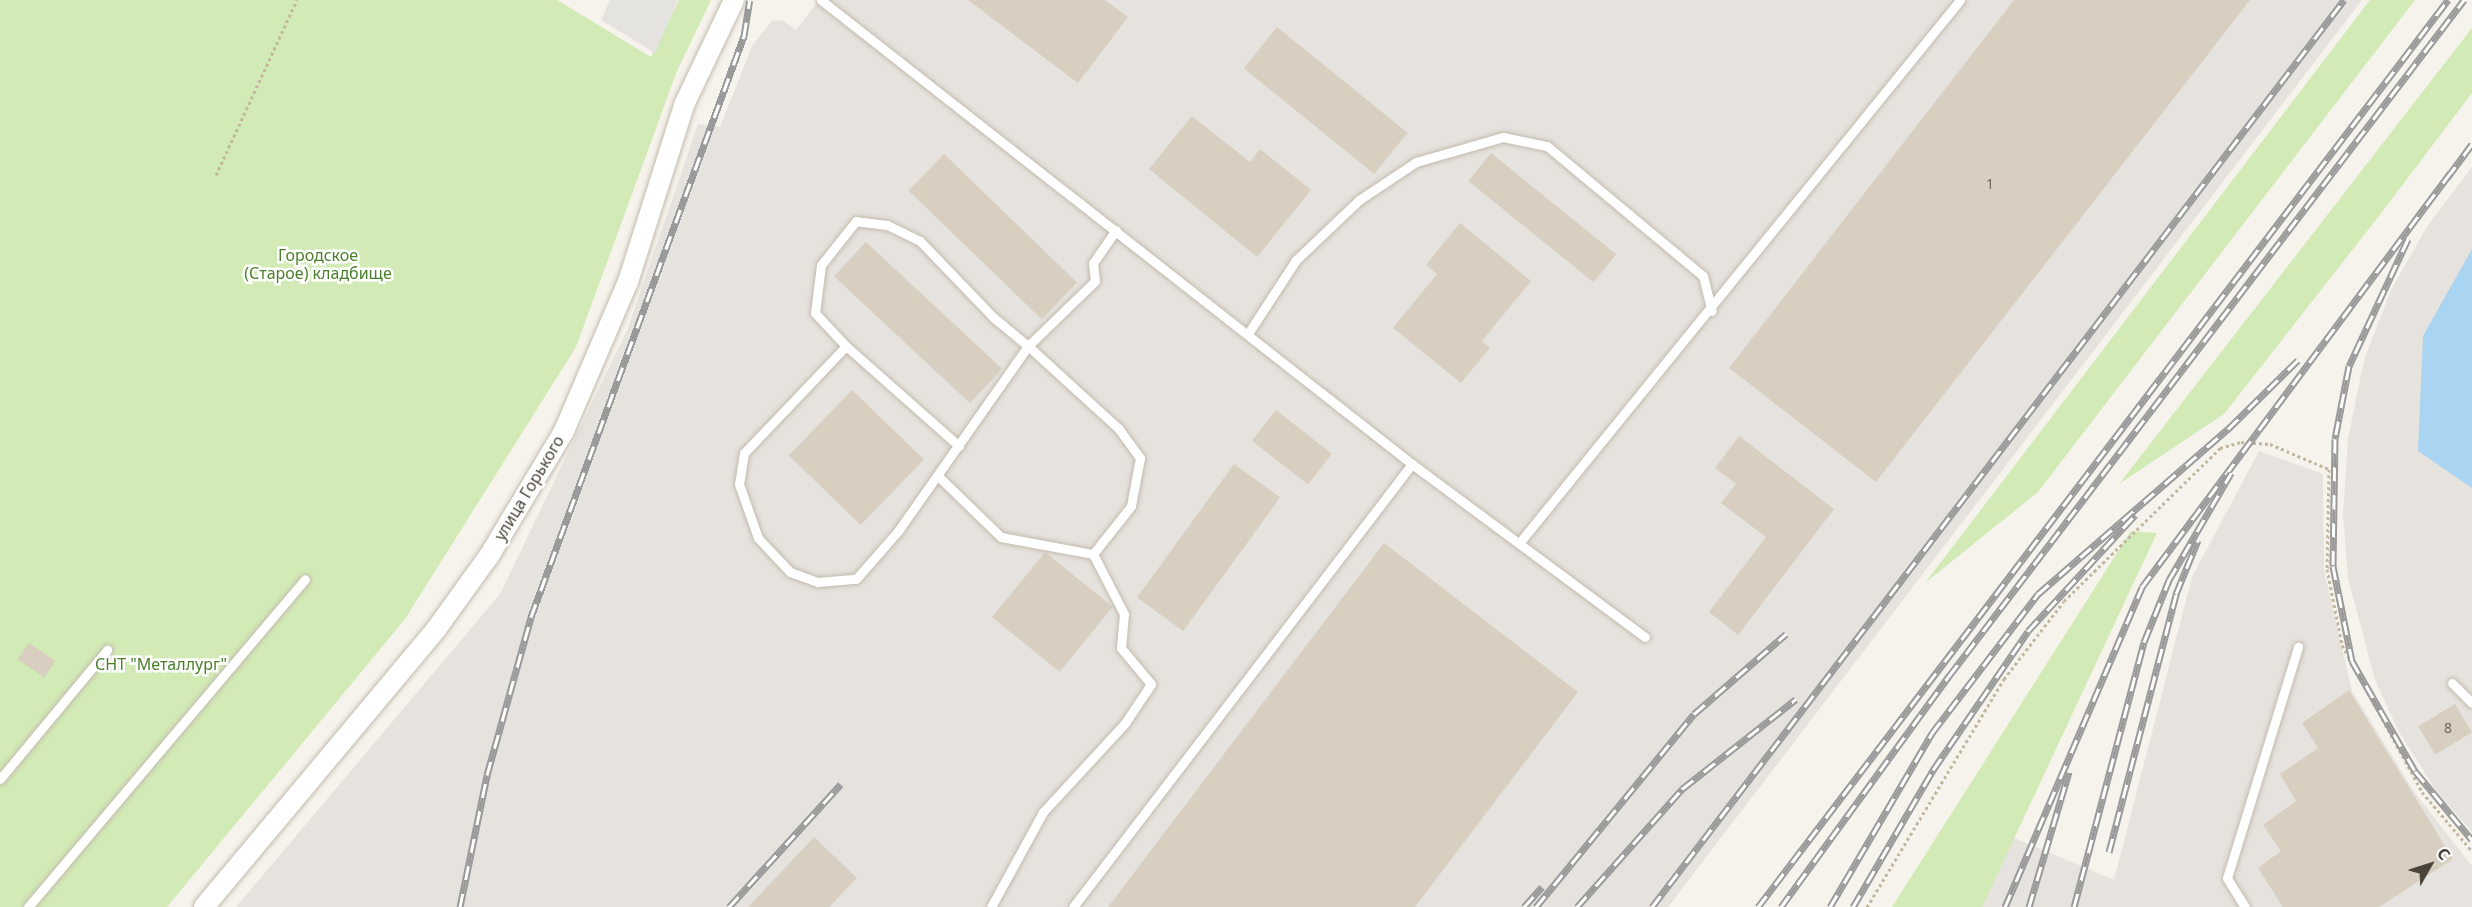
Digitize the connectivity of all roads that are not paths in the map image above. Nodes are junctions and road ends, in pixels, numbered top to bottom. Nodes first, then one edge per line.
1 (734, 0) edge
2 (821, 0) edge
3 (1960, 0) edge
4 (1116, 230) junction
5 (1713, 311) junction
6 (1249, 332) junction
7 (846, 346) junction
8 (1028, 346) junction
9 (959, 446) junction
10 (1412, 464) junction
11 (938, 476) junction
12 (1520, 542) junction
13 (1093, 554) junction
14 (306, 579) dead end
15 (1645, 638) dead end
16 (2298, 647) dead end
17 (107, 650) dead end
18 (2452, 683) dead end
19 (2472, 703) edge
20 (0, 778) edge
21 (28, 907) edge
22 (204, 907) edge
23 (991, 907) edge
24 (1073, 907) edge
25 (2245, 907) edge

1 - 22 street, улица Горького
2 - 4 lane
3 - 5 lane
4 - 6 lane
4 - 8 lane
5 - 6 lane
5 - 12 lane
6 - 10 lane
7 - 8 lane
7 - 9 lane
7 - 11 lane
8 - 9 lane
8 - 13 lane
9 - 11 lane
10 - 12 lane
10 - 24 lane
11 - 13 lane
12 - 15 lane
13 - 23 lane
14 - 21 lane
16 - 25 lane
17 - 20 lane
18 - 19 lane

